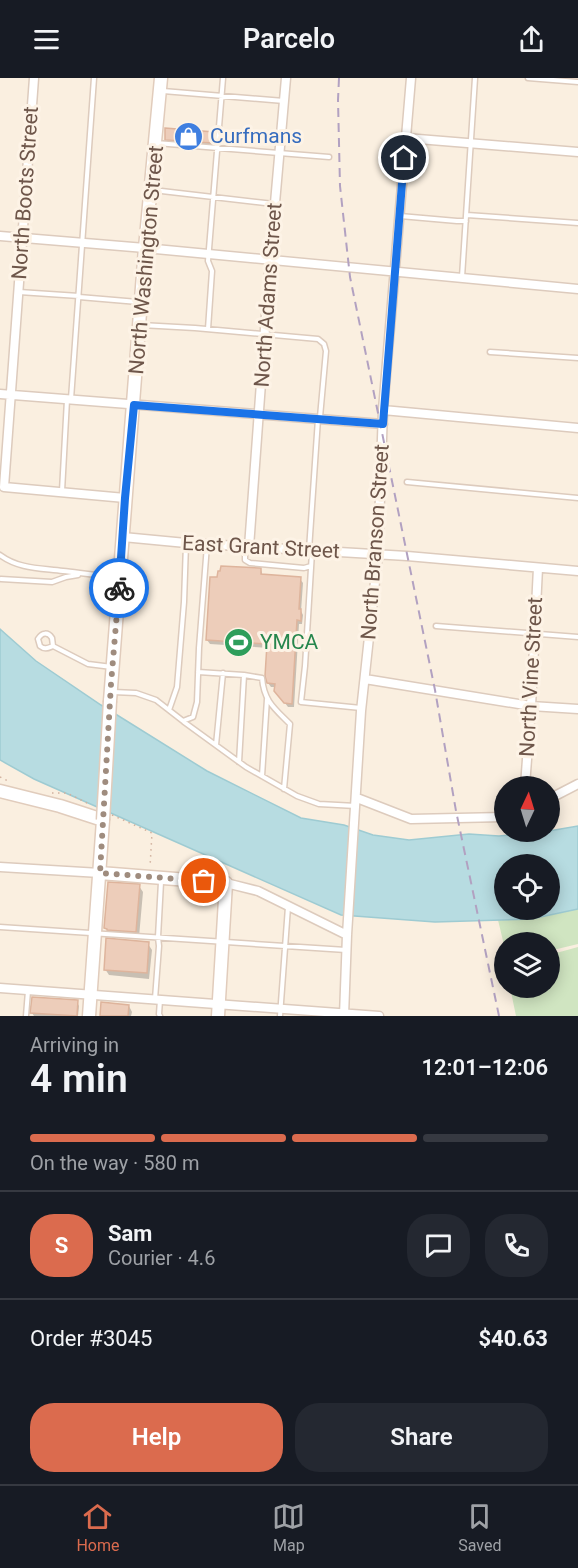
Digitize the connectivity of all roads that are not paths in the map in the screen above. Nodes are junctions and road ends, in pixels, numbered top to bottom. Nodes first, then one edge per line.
1 (34, 78) edge
2 (94, 78) edge
3 (223, 78) edge
4 (286, 78) edge
5 (411, 78) edge
6 (475, 78) edge
7 (528, 78) edge
8 (578, 82) edge
9 (160, 84) edge
10 (221, 96) junction
11 (284, 101) junction
12 (406, 138) junction
13 (155, 142) junction
14 (471, 144) junction
15 (217, 148) junction
16 (578, 152) edge
17 (279, 153) junction
18 (329, 157) dead end
19 (151, 190) junction
20 (213, 197) junction
21 (275, 204) junction
22 (467, 215) junction
23 (399, 216) junction
24 (466, 221) junction
25 (578, 223) edge
26 (0, 236) edge
27 (22, 238) junction
28 (83, 243) junction
29 (146, 248) junction
30 (209, 254) junction
31 (270, 260) junction
32 (394, 272) junction
33 (462, 278) junction
34 (578, 289) edge
35 (18, 291) junction
36 (79, 296) junction
37 (142, 302) junction
38 (140, 325) junction
39 (208, 329) junction
40 (265, 334) junction
41 (490, 352) dead end
42 (578, 358) edge
43 (0, 394) edge
44 (10, 394) junction
45 (69, 399) junction
46 (134, 405) junction
47 (383, 410) junction
48 (259, 414) junction
49 (319, 419) junction
50 (383, 424) junction
51 (578, 428) edge
52 (407, 482) dead end
53 (1, 489) edge
54 (62, 492) junction
55 (125, 498) junction
56 (578, 498) edge
57 (123, 537) junction
58 (186, 543) junction
59 (207, 544) junction
60 (247, 547) junction
61 (310, 550) junction
62 (378, 554) junction
63 (0, 555) edge
64 (311, 566) junction
65 (538, 568) junction
66 (578, 571) edge
67 (82, 574) junction
68 (120, 578) junction
69 (1, 579) edge
70 (436, 626) dead end
71 (534, 633) junction
72 (578, 637) edge
73 (54, 646) junction
74 (113, 667) junction
75 (198, 672) junction
76 (223, 674) junction
77 (244, 675) junction
78 (365, 679) junction
79 (110, 697) junction
80 (267, 698) junction
81 (531, 706) junction
82 (362, 708) junction
83 (578, 709) edge
84 (169, 710) junction
85 (183, 721) junction
86 (216, 745) junction
87 (239, 762) junction
88 (261, 776) junction
89 (526, 776) edge
90 (578, 784) edge
91 (284, 789) junction
92 (0, 791) edge
93 (560, 793) edge
94 (356, 805) junction
95 (494, 817) edge
96 (103, 820) junction
97 (0, 867) edge
98 (100, 873) junction
99 (161, 878) junction
100 (226, 883) junction
101 (288, 906) junction
102 (0, 927) edge
103 (95, 933) junction
104 (347, 935) junction
105 (158, 937) junction
106 (223, 941) junction
107 (285, 946) junction
108 (347, 950) junction
109 (0, 988) edge
110 (28, 990) junction
111 (90, 994) junction
112 (157, 999) junction
113 (218, 1010) edge
114 (280, 1013) edge
115 (344, 1015) edge
116 (26, 1016) edge
117 (89, 1016) edge
118 (160, 1016) edge
119 (379, 1016) edge

1 - 27 street, North Boots Street
2 - 28 lane
3 - 10 lane
4 - 11 street, North Adams Street
5 - 12 street, North Branson Street
6 - 14 lane
7 - 8 lane
9 - 10 lane
9 - 13 street, North Washington Street
10 - 11 lane
10 - 15 lane
11 - 17 street, North Adams Street
12 - 14 street
12 - 23 street, North Branson Street
13 - 15 lane
13 - 19 street, North Washington Street
14 - 16 street
14 - 22 lane
15 - 17 lane
15 - 20 lane
17 - 18 lane
17 - 21 street, North Adams Street
19 - 20 lane
19 - 29 street, North Washington Street
20 - 21 lane
20 - 30 lane
21 - 31 street, North Adams Street
22 - 24 lane
22 - 25 lane
23 - 24 lane
23 - 32 street, North Branson Street
24 - 33 lane
26 - 27 street
27 - 28 street
27 - 35 street, North Boots Street
28 - 29 street
28 - 36 lane
29 - 30 street
29 - 37 street, North Washington Street
30 - 31 street
30 - 39 lane
31 - 32 street
31 - 40 street, North Adams Street
32 - 33 street
32 - 47 street, North Branson Street
33 - 34 street
35 - 36 lane
35 - 44 street, North Boots Street
36 - 37 lane
36 - 45 lane
37 - 38 street, North Washington Street
38 - 39 lane
38 - 46 street, North Washington Street
39 - 40 lane
40 - 48 street, North Adams Street
40 - 49 lane
41 - 42 lane
43 - 44 street
44 - 45 street
44 - 53 street, North Boots Street
45 - 46 street
45 - 54 lane
46 - 48 street
46 - 55 street, North Washington Street
47 - 50 street, North Branson Street
47 - 51 street
48 - 49 street
48 - 60 street, North Adams Street
49 - 50 street
49 - 61 lane
50 - 62 street, North Branson Street
52 - 56 lane
53 - 54 street
54 - 55 street
55 - 57 street, North Washington Street
57 - 58 street, East Grant Street
57 - 68 street, North Washington Street
58 - 59 street, East Grant Street
58 - 84 lane
59 - 60 street, East Grant Street
59 - 75 lane
60 - 61 street, East Grant Street
60 - 64 lane
61 - 62 street, East Grant Street
61 - 64 lane
62 - 65 street, East Grant Street
62 - 78 street, North Branson Street
63 - 67 lane
64 - 82 lane
65 - 66 street, East Grant Street
65 - 71 street, North Vine Street
67 - 68 lane
67 - 69 lane
68 - 74 street, North Washington Street
70 - 71 lane
71 - 72 lane
71 - 81 street, North Vine Street
73 - 73 lane
73 - 74 lane
74 - 79 street, North Washington Street
75 - 76 lane
75 - 85 lane
76 - 77 lane
76 - 86 lane
77 - 80 lane
77 - 87 lane
78 - 81 street
78 - 82 street, North Branson Street
79 - 84 lane
79 - 96 street, North Washington Street, bridge
80 - 88 lane
80 - 91 lane
81 - 83 street
81 - 89 street, North Vine Street
82 - 94 street, North Branson Street
84 - 85 lane
85 - 86 lane
86 - 87 lane
87 - 88 lane
88 - 91 lane
90 - 93 street
91 - 94 lane
92 - 96 street
94 - 95 street
94 - 104 street, North Branson Street
96 - 98 street, North Washington Street
97 - 98 street
98 - 99 street
98 - 103 street, North Washington Street
99 - 100 street
99 - 105 lane
100 - 101 street
100 - 106 street
101 - 104 street
101 - 107 lane
102 - 103 lane
103 - 105 lane
103 - 111 street, North Washington Street
104 - 108 street, North Branson Street
105 - 106 lane
105 - 112 lane
106 - 107 lane
106 - 113 street
107 - 108 lane
107 - 114 lane
108 - 115 street, North Branson Street
109 - 110 street
110 - 111 street
110 - 116 lane
111 - 112 street
111 - 117 street, North Washington Street
112 - 113 street
112 - 118 lane
113 - 114 street
114 - 115 street
115 - 119 street

